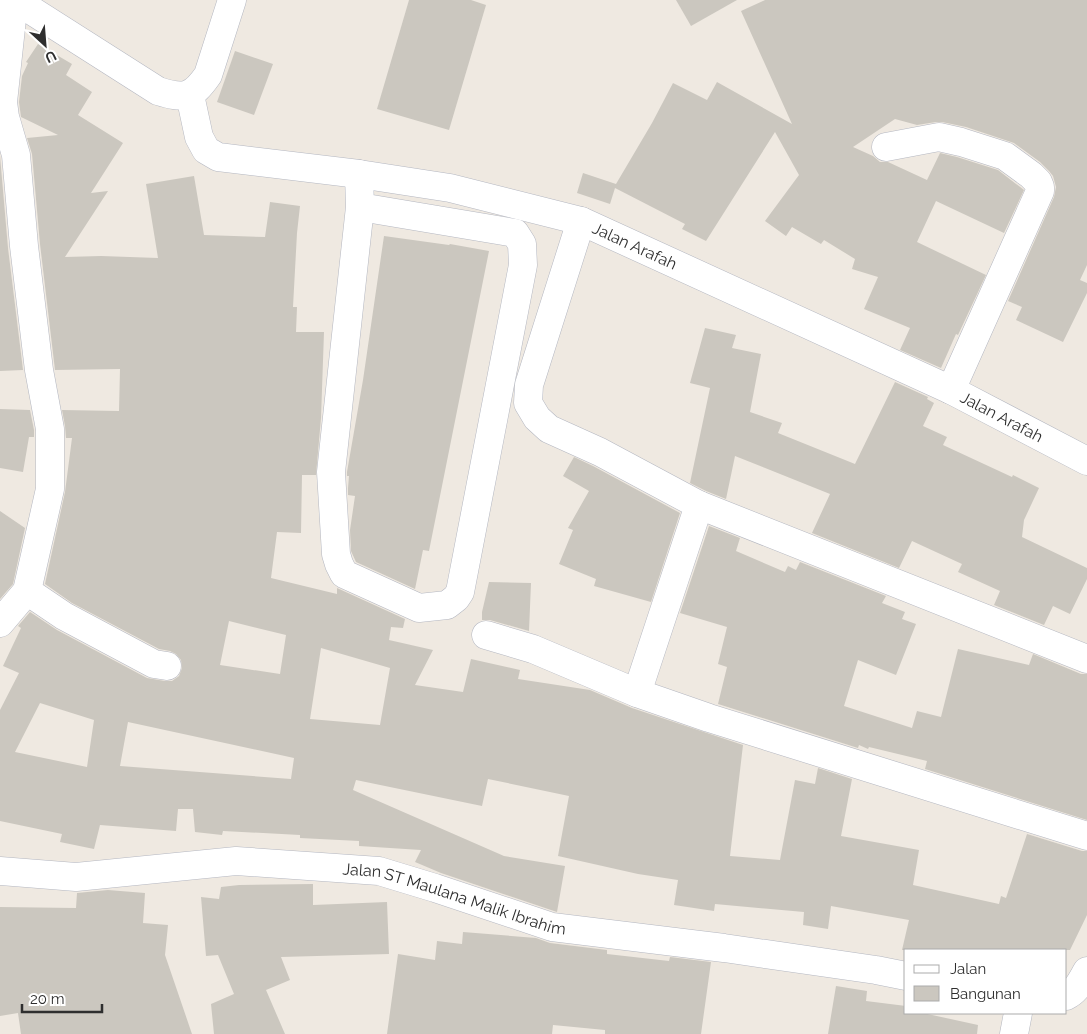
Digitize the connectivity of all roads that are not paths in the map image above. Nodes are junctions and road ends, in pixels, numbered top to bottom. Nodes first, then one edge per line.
1 (14, 0) edge
2 (232, 0) edge
3 (190, 95) junction
4 (886, 146) dead end
5 (359, 174) junction
6 (360, 207) junction
7 (581, 221) junction
8 (951, 390) junction
9 (1087, 461) edge
10 (699, 505) junction
11 (27, 591) junction
12 (0, 623) edge
13 (486, 635) dead end
14 (1087, 659) edge
15 (167, 666) dead end
16 (637, 693) junction
17 (1087, 836) edge
18 (0, 871) edge
19 (1087, 972) edge
20 (904, 976) edge
21 (1067, 996) edge
22 (1018, 1014) edge
23 (1014, 1034) edge

1 - 3 street
1 - 11 street
2 - 3 street
3 - 5 street, Jalan Arafah
4 - 8 street
5 - 6 street
5 - 7 street, Jalan Arafah
6 - 6 street
7 - 8 street, Jalan Arafah
7 - 10 street
8 - 9 street, Jalan Arafah
10 - 14 street
10 - 16 street
11 - 12 street
11 - 15 street
13 - 16 street
16 - 17 street
18 - 20 street, Jalan ST Maulana Malik Ibrahim
19 - 21 street
22 - 23 street

